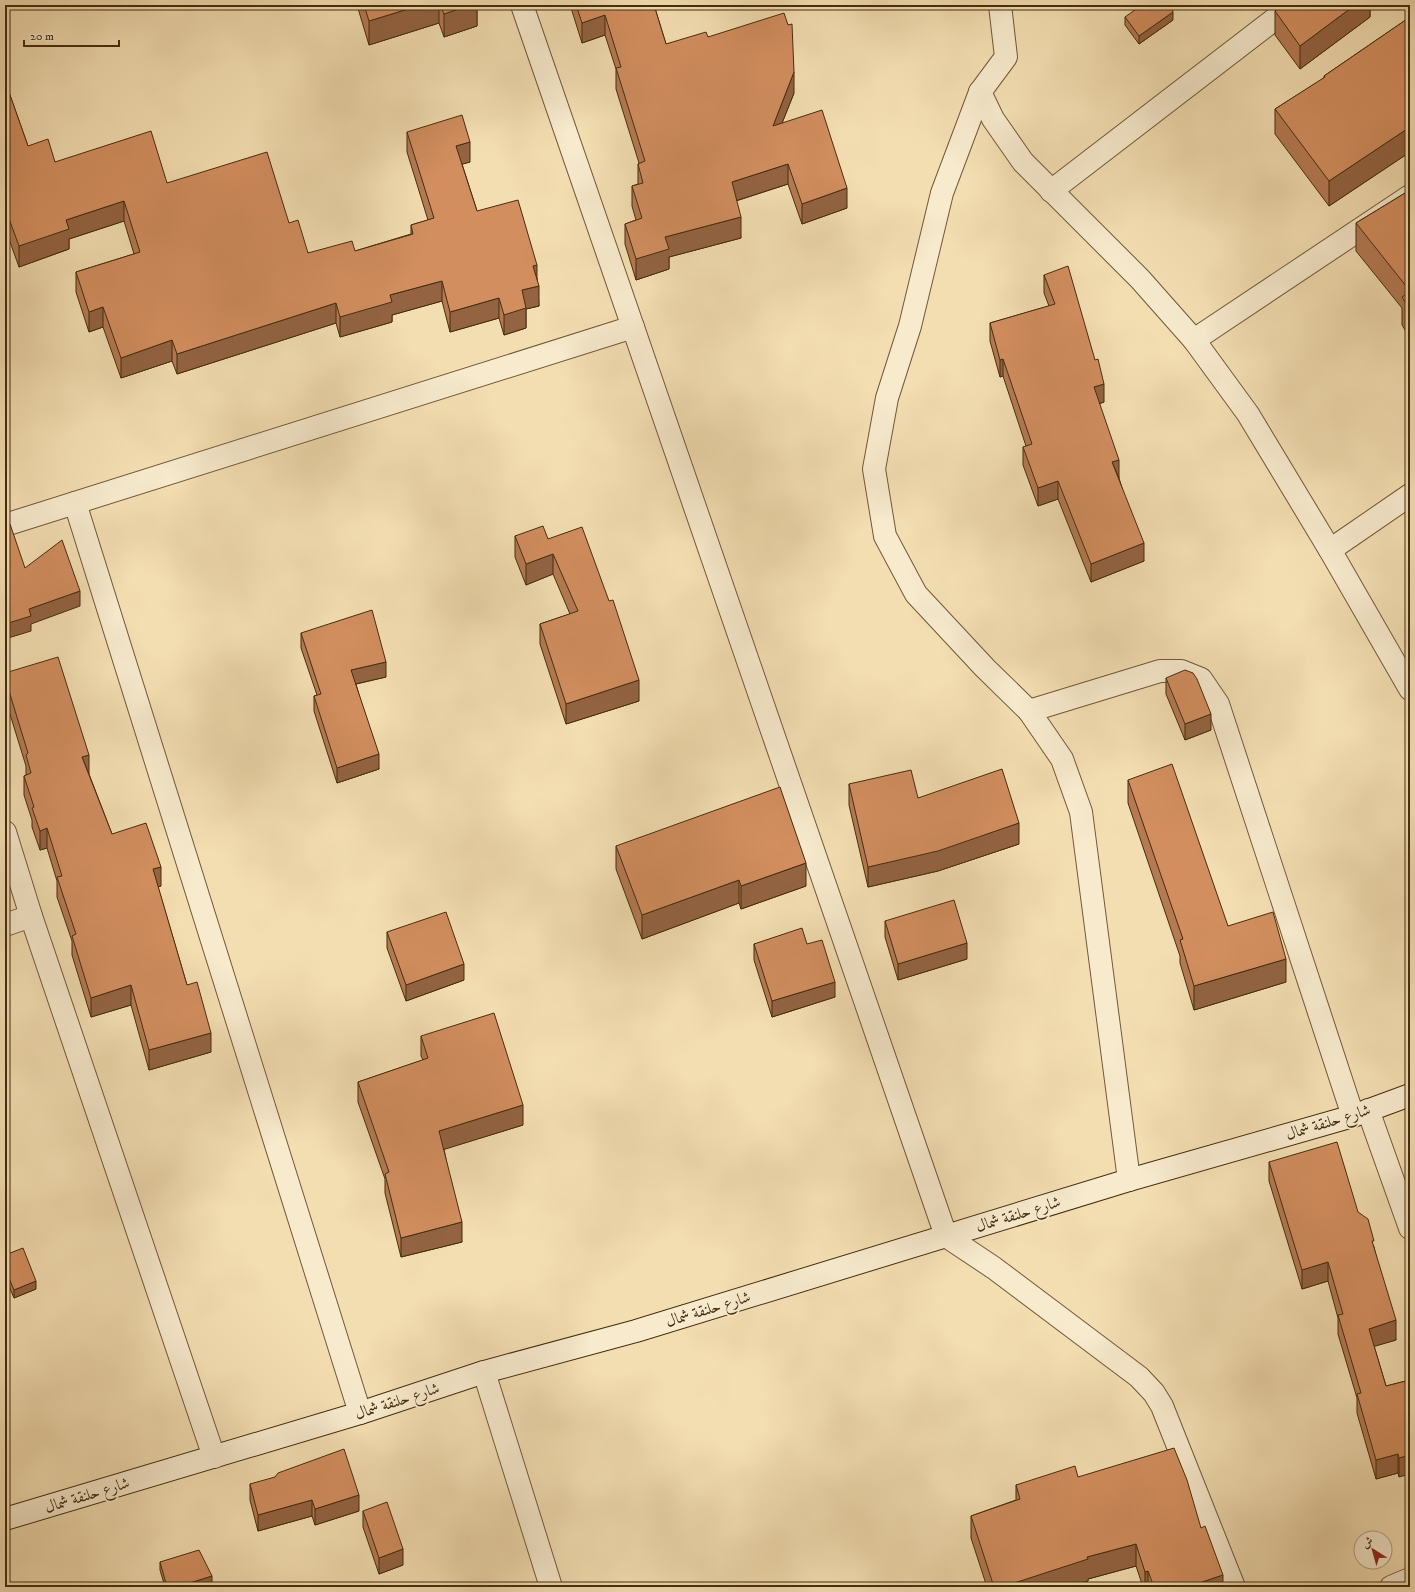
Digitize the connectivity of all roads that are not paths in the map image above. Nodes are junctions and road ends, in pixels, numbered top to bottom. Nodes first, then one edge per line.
1 (522, 5) edge
2 (1000, 5) edge
3 (1293, 5) edge
4 (980, 92) junction
5 (1051, 191) junction
6 (1410, 196) edge
7 (633, 327) junction
8 (1194, 340) junction
9 (1410, 495) edge
10 (75, 503) junction
11 (5, 524) edge
12 (1330, 550) junction
13 (1410, 689) edge
14 (1029, 711) junction
15 (5, 832) edge
16 (31, 916) junction
17 (5, 925) edge
18 (1410, 1094) edge
19 (1361, 1113) junction
20 (1129, 1180) junction
21 (1410, 1228) edge
22 (946, 1236) junction
23 (484, 1372) junction
24 (360, 1413) junction
25 (214, 1457) junction
26 (5, 1519) edge
27 (1410, 1579) edge
28 (551, 1587) edge
29 (1234, 1587) edge
30 (1391, 1587) edge

1 - 7 street
2 - 4 street
3 - 5 street
4 - 5 street
4 - 14 street
5 - 8 street
6 - 8 street
7 - 10 street
7 - 22 street
8 - 12 street
9 - 12 street
10 - 11 street
10 - 24 street
12 - 13 street
14 - 19 street
14 - 20 street
15 - 16 street
16 - 17 street
16 - 25 street
18 - 19 street, شارع حلنقة شمال
19 - 20 street, شارع حلنقة شمال
19 - 21 street
20 - 22 street, شارع حلنقة شمال
22 - 23 street, شارع حلنقة شمال
22 - 29 street
23 - 24 street, شارع حلنقة شمال
23 - 28 street
24 - 25 street, شارع حلنقة شمال
25 - 26 street, شارع حلنقة شمال
27 - 30 street

